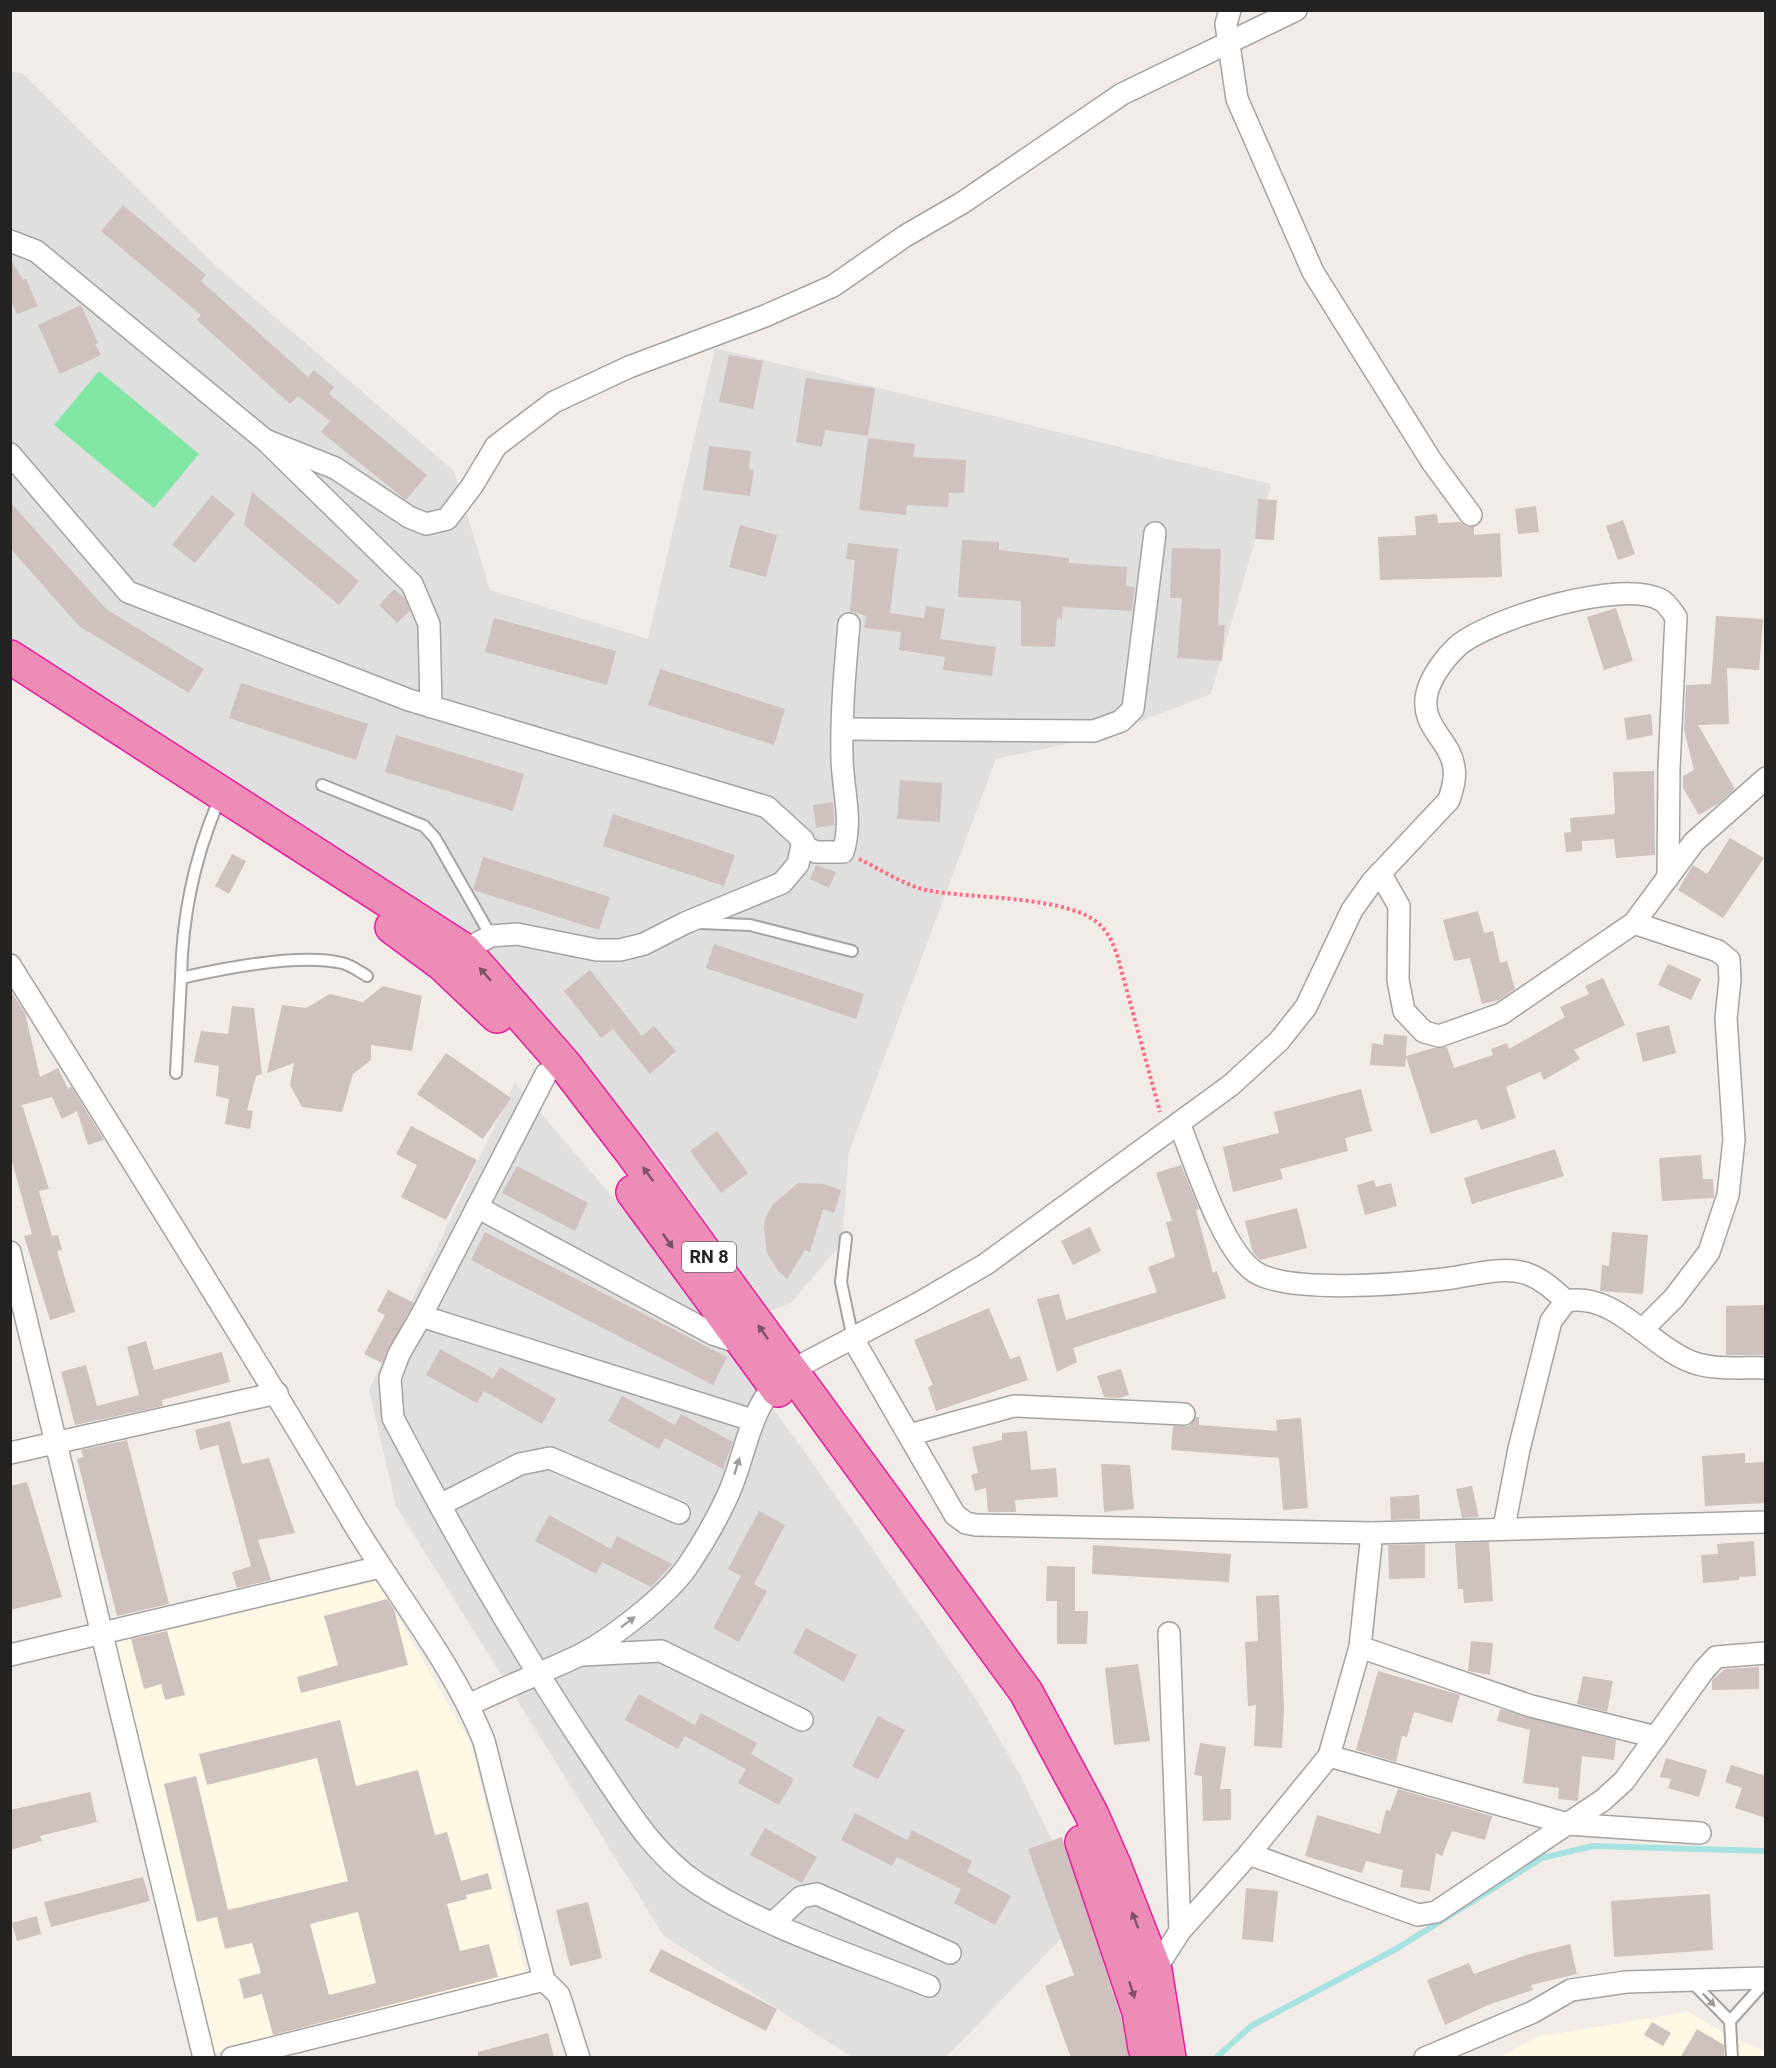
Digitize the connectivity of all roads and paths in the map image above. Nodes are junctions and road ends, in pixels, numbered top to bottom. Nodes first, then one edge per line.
1 (1230, 10) edge
2 (1296, 10) edge
3 (1229, 44) junction
4 (10, 241) edge
5 (265, 440) junction
6 (10, 454) edge
7 (1472, 515) dead end
8 (1155, 533) dead end
9 (849, 624) dead end
10 (10, 657) edge
11 (10, 675) edge
12 (431, 707) junction
13 (844, 729) junction
14 (1766, 778) edge
15 (322, 785) dead end
16 (216, 807) junction
17 (803, 840) junction
18 (843, 852) junction
19 (1380, 873) junction
20 (1668, 878) junction
21 (1634, 922) junction
22 (685, 923) junction
23 (478, 943) junction
24 (852, 951) dead end
25 (10, 965) edge
26 (368, 975) dead end
27 (181, 978) junction
28 (176, 1073) dead end
29 (546, 1074) junction
30 (1173, 1128) junction
31 (477, 1207) junction
32 (846, 1238) dead end
33 (10, 1252) edge
34 (1566, 1301) junction
35 (421, 1316) junction
36 (1643, 1329) junction
37 (853, 1339) junction
38 (743, 1344) junction
39 (1766, 1368) edge
40 (782, 1377) junction
41 (277, 1393) junction
42 (1184, 1414) dead end
43 (752, 1420) junction
44 (909, 1435) junction
45 (56, 1442) junction
46 (10, 1453) edge
47 (440, 1505) junction
48 (679, 1513) dead end
49 (1766, 1522) edge
50 (1504, 1527) junction
51 (1372, 1533) junction
52 (380, 1567) junction
53 (102, 1633) junction
54 (1169, 1633) dead end
55 (1360, 1647) junction
56 (1766, 1653) edge
57 (10, 1655) edge
58 (580, 1656) junction
59 (536, 1673) junction
60 (469, 1705) junction
61 (802, 1720) dead end
62 (1656, 1737) junction
63 (1329, 1756) junction
64 (1568, 1824) junction
65 (1700, 1833) dead end
66 (1249, 1854) junction
67 (774, 1922) junction
68 (1180, 1931) junction
69 (950, 1953) dead end
70 (1155, 1971) junction
71 (1689, 1979) junction
72 (1766, 1979) edge
73 (544, 1980) junction
74 (929, 1986) dead end
75 (1730, 2021) junction
76 (204, 2058) edge
77 (232, 2058) edge
78 (579, 2058) edge
79 (1146, 2058) edge
80 (1169, 2058) edge
81 (1425, 2058) edge
82 (1732, 2058) edge

1 - 3 street
2 - 3 street
3 - 5 street
3 - 7 street
4 - 5 street
5 - 12 street
6 - 12 street
8 - 13 street
9 - 13 street
10 - 23 highway, RN 8
11 - 16 highway, RN 8
12 - 17 street
13 - 18 street
14 - 20 street
15 - 23 lane
16 - 27 lane
16 - 29 highway, RN 8
17 - 18 street
17 - 22 street
18 - 30 path
19 - 20 street
19 - 21 street
19 - 30 street
20 - 21 street
21 - 36 street
22 - 23 street
22 - 24 lane
40 -> 23 highway, RN 8
25 - 41 street
26 - 27 lane
27 - 28 lane
29 - 31 street
29 -> 38 highway, RN 8
30 - 34 street
30 - 37 street
31 - 35 street
31 - 38 street
32 - 37 lane
33 - 45 street
34 - 36 street
34 - 50 street
35 - 43 street
35 - 47 street
36 - 39 street
37 - 40 street
37 - 44 street
38 - 40 highway, RN 8
40 - 43 street
70 -> 40 highway, RN 8
40 -> 79 highway, RN 8
41 - 45 street
41 - 52 street
42 - 44 street
58 -> 43 street
44 - 51 street
45 - 46 street
45 - 53 street
47 - 48 street
47 - 59 street
49 - 50 street
50 - 51 street
51 - 55 street
52 - 53 street
52 - 60 street
53 - 57 street
53 - 76 street
54 - 68 street
55 - 62 street
55 - 63 street
56 - 62 street
58 - 59 street
58 - 61 street
59 - 60 street
59 - 67 street
60 - 73 street
62 - 64 street
63 - 64 street
63 - 66 street
64 - 65 street
64 - 66 street
66 - 68 street
67 - 69 street
67 - 74 street
68 - 70 street
70 - 80 highway, RN 8
71 - 72 street
71 -> 75 lane
71 - 81 street
72 - 75 lane
73 - 77 street
73 - 78 street
75 - 82 lane

